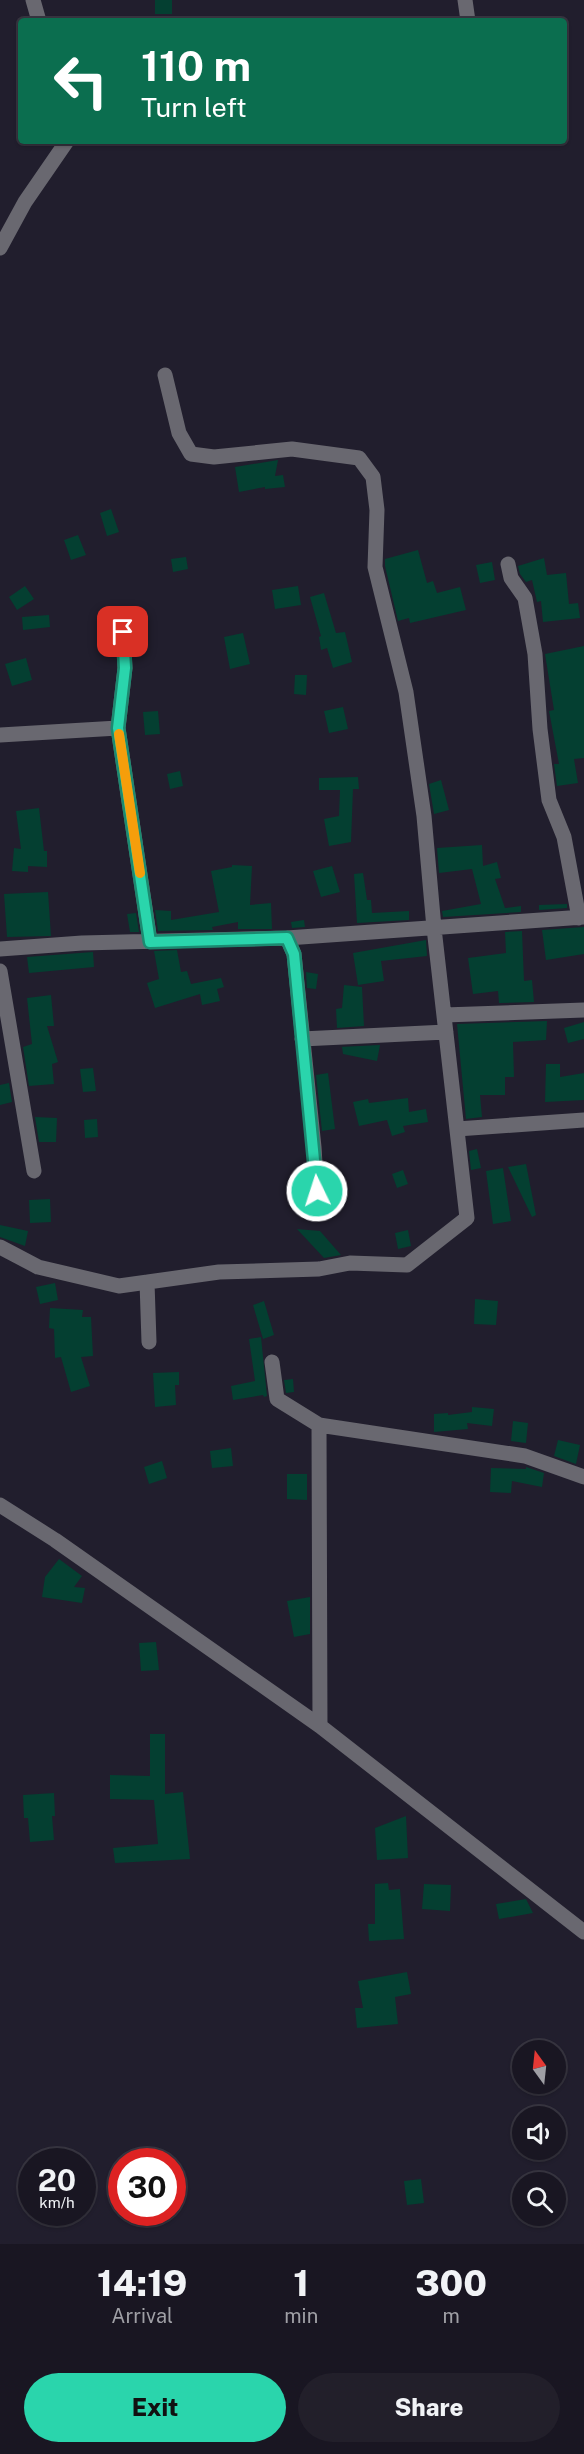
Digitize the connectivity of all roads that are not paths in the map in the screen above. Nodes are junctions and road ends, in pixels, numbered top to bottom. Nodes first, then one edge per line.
1 (33, 0) edge
2 (465, 0) edge
3 (38, 18) edge
4 (468, 18) edge
5 (64, 144) edge
6 (0, 248) edge
7 (165, 375) dead end
8 (508, 564) dead end
9 (122, 614) dead end
10 (118, 728) junction
11 (0, 735) edge
12 (581, 918) edge
13 (434, 928) junction
14 (287, 938) junction
15 (150, 942) junction
16 (0, 949) edge
17 (0, 971) edge
18 (584, 1010) edge
19 (444, 1015) junction
20 (446, 1032) junction
21 (302, 1039) junction
22 (584, 1120) edge
23 (457, 1129) junction
24 (34, 1171) dead end
25 (318, 1213) dead end
26 (0, 1247) edge
27 (147, 1282) junction
28 (149, 1342) dead end
29 (272, 1362) dead end
30 (320, 1425) junction
31 (584, 1477) edge
32 (0, 1504) edge
33 (320, 1726) junction
34 (584, 1932) edge

1 - 3 street
2 - 4 street
5 - 6 street
7 - 13 street
8 - 12 street
9 - 10 street
10 - 11 street
10 - 15 street
12 - 13 street
13 - 14 street
13 - 19 street
14 - 15 street
14 - 21 street
15 - 16 street
17 - 24 street
18 - 19 street
19 - 20 street
20 - 21 street
20 - 23 street
21 - 25 street
22 - 23 street
23 - 27 street
26 - 27 street
27 - 28 street
29 - 30 street
30 - 31 street
30 - 33 street
32 - 33 street
33 - 34 street

